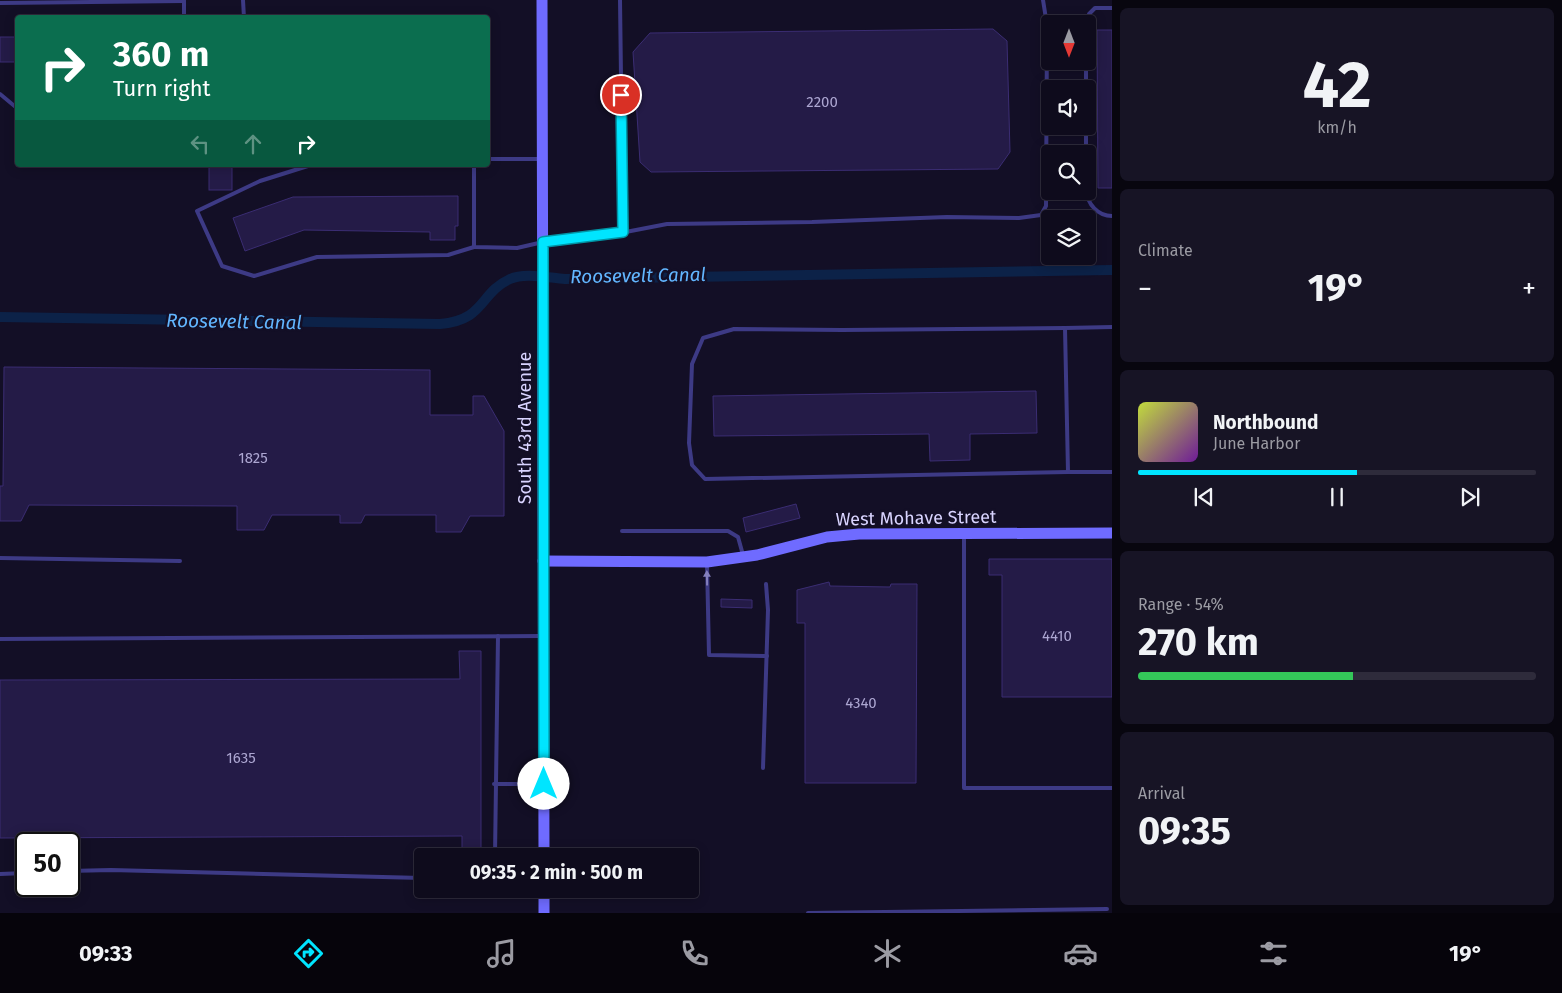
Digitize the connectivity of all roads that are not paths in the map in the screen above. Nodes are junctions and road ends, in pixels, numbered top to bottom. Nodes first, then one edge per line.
1 (184, 0) edge
2 (243, 0) edge
3 (542, 0) edge
4 (620, 0) edge
5 (1043, 0) edge
6 (0, 3) edge
7 (1112, 8) edge
8 (184, 15) edge
9 (244, 15) edge
10 (1089, 15) edge
11 (0, 94) edge
12 (15, 106) edge
13 (490, 159) edge
14 (543, 159) junction
15 (304, 167) edge
16 (474, 167) edge
17 (1087, 200) edge
18 (1112, 216) edge
19 (623, 232) junction
20 (543, 242) junction
21 (474, 247) junction
22 (1112, 327) edge
23 (1065, 328) junction
24 (1068, 472) junction
25 (1112, 472) edge
26 (622, 531) dead end
27 (1112, 533) edge
28 (964, 534) junction
29 (743, 557) junction
30 (0, 558) edge
31 (180, 561) dead end
32 (543, 561) junction
33 (706, 562) junction
34 (766, 584) dead end
35 (498, 636) junction
36 (543, 636) junction
37 (0, 639) edge
38 (767, 656) junction
39 (763, 768) dead end
40 (494, 784) junction
41 (544, 784) junction
42 (1112, 788) edge
43 (495, 848) edge
44 (544, 848) edge
45 (80, 871) edge
46 (15, 873) edge
47 (0, 874) edge
48 (414, 878) edge
49 (544, 898) edge
50 (1107, 909) dead end
51 (544, 913) edge
52 (808, 913) edge

1 - 6 lane
1 - 8 lane
2 - 9 lane
3 - 14 main road, South 43rd Avenue
4 - 19 lane
5 - 19 lane
7 - 10 lane
11 - 12 lane
13 - 14 lane
14 - 20 main road, South 43rd Avenue
15 - 21 lane
16 - 21 lane
17 - 18 lane
19 - 20 lane
20 - 21 lane
20 - 32 main road, South 43rd Avenue
22 - 23 lane
23 - 24 lane
23 - 24 lane
24 - 25 lane
26 - 29 lane
27 - 28 main road, West Mohave Street
28 - 29 main road, West Mohave Street
28 - 42 lane
29 - 33 main road, West Mohave Street
30 - 31 lane
32 - 33 main road, West Mohave Street
32 - 36 main road, South 43rd Avenue
38 -> 33 lane
34 - 38 lane
35 - 36 lane
35 - 37 lane
35 - 40 lane
36 - 41 main road, South 43rd Avenue
38 - 39 lane
40 - 41 lane
40 - 43 lane
41 - 44 main road, South 43rd Avenue
45 - 48 lane
46 - 47 lane
49 - 51 main road
50 - 52 lane

